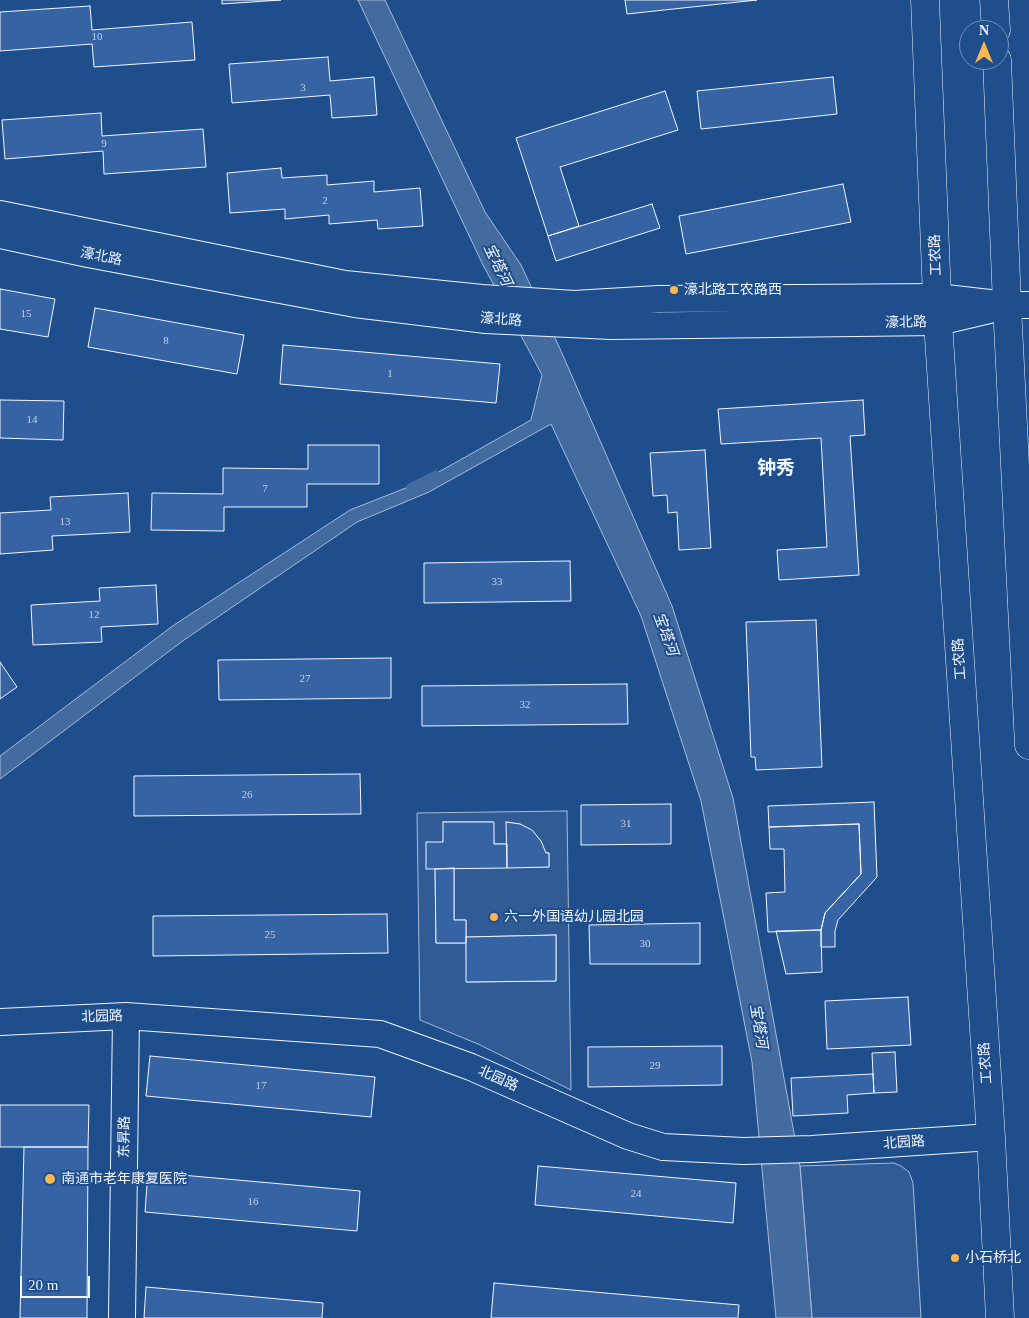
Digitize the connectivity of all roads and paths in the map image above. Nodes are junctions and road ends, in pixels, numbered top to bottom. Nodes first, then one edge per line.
1 (925, 0) edge
2 (994, 0) edge
3 (995, 20) edge
4 (998, 70) edge
5 (0, 214) edge
6 (0, 235) edge
7 (1018, 305) edge
8 (484, 309) junction
9 (938, 310) junction
10 (1029, 745) edge
11 (126, 1016) junction
12 (0, 1022) edge
13 (991, 1137) junction
14 (122, 1318) edge
15 (1000, 1318) edge

1 - 9 main road, 工农路
2 - 3 main road
4 - 7 main road
5 - 8 street, 濠北路
6 - 8 street, 濠北路
7 - 9 street, 濠北路
7 - 10 main road
8 - 9 street, 濠北路
9 - 13 main road, 工农路
11 - 12 street, 北园路
11 - 13 street, 北园路
11 - 14 street, 东昇路
13 - 15 main road, 工农路

